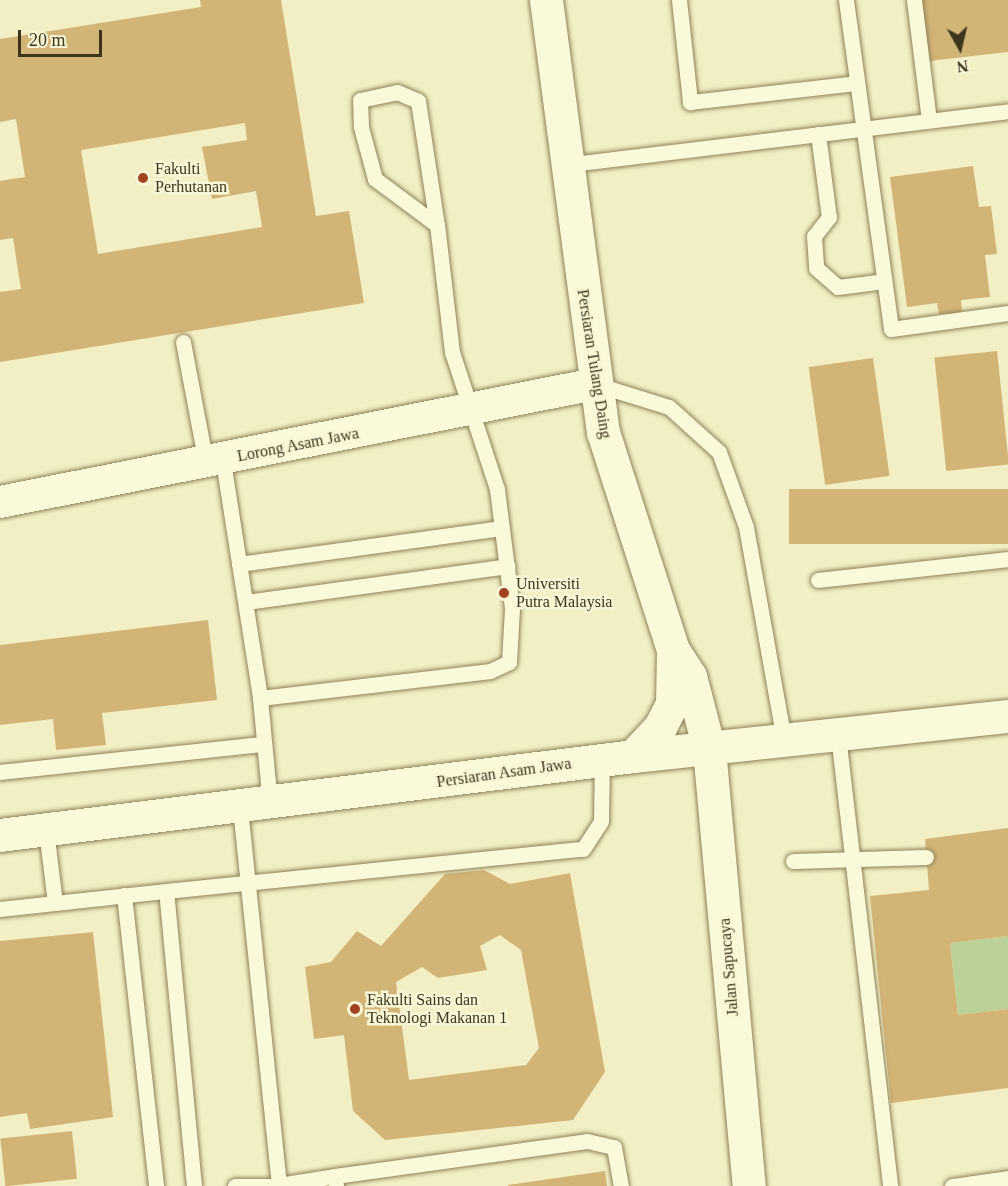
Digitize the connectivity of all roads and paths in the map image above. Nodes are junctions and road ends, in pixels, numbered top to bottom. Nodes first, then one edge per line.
1 (546, 0) edge
2 (678, 0) edge
3 (846, 0) edge
4 (914, 0) edge
5 (857, 83) junction
6 (1008, 111) edge
7 (928, 120) junction
8 (862, 128) junction
9 (818, 134) junction
10 (564, 165) junction
11 (437, 225) junction
12 (884, 281) junction
13 (1008, 314) edge
14 (183, 342) dead end
15 (595, 384) junction
16 (471, 410) junction
17 (214, 462) junction
18 (0, 502) edge
19 (502, 528) junction
20 (1008, 559) edge
21 (239, 564) junction
22 (508, 566) junction
23 (818, 580) dead end
24 (246, 602) junction
25 (673, 650) junction
26 (260, 698) junction
27 (1008, 716) edge
28 (838, 735) junction
29 (784, 740) junction
30 (264, 744) junction
31 (709, 748) junction
32 (618, 758) junction
33 (0, 772) edge
34 (255, 806) junction
35 (46, 830) junction
36 (0, 835) edge
37 (926, 857) dead end
38 (793, 861) dead end
39 (856, 861) junction
40 (249, 879) junction
41 (166, 891) junction
42 (124, 894) junction
43 (55, 903) junction
44 (0, 909) edge
45 (1008, 1178) edge
46 (335, 1181) edge
47 (279, 1185) edge
48 (156, 1186) edge
49 (194, 1186) edge
50 (235, 1186) edge
51 (621, 1186) edge
52 (749, 1186) edge
53 (890, 1186) edge
54 (952, 1186) edge

1 - 10 street, Persiaran Tulang Daing
2 - 5 lane
3 - 5 lane
4 - 7 lane
5 - 8 lane
6 - 7 lane
7 - 8 lane
8 - 9 lane
8 - 12 lane
9 - 10 lane
9 - 12 lane
10 - 15 street, Persiaran Tulang Daing
11 - 11 lane
11 - 16 lane
12 - 13 lane
14 - 17 lane
15 - 16 street, Lorong Asam Jawa
15 - 25 street, Persiaran Tulang Daing
15 - 29 lane
16 - 17 street, Lorong Asam Jawa
16 - 19 lane
17 - 18 street, Lorong Asam Jawa
17 - 21 lane
19 - 21 lane
19 - 22 lane
20 - 23 lane
21 - 24 lane
22 - 24 lane
22 - 26 lane
24 - 26 lane
25 - 31 street, Persiaran Tulang Daing
25 - 32 street
26 - 30 lane
27 - 28 street, Persiaran Asam Jawa
28 - 29 street, Persiaran Asam Jawa
28 - 39 lane
29 - 31 street, Persiaran Asam Jawa
30 - 33 lane
30 - 34 lane
31 - 32 street, Persiaran Asam Jawa
31 - 52 street, Jalan Sapucaya
32 - 34 street, Persiaran Asam Jawa
32 - 40 lane
34 - 35 street, Persiaran Asam Jawa
34 - 40 lane
35 - 36 street, Persiaran Asam Jawa
35 - 43 lane
37 - 39 lane
38 - 39 lane
39 - 53 lane
40 - 41 lane
40 - 47 lane
41 - 42 lane
41 - 49 lane
42 - 43 lane
42 - 48 lane
43 - 44 lane
45 - 54 lane
46 - 47 lane
46 - 51 lane
47 - 50 lane

